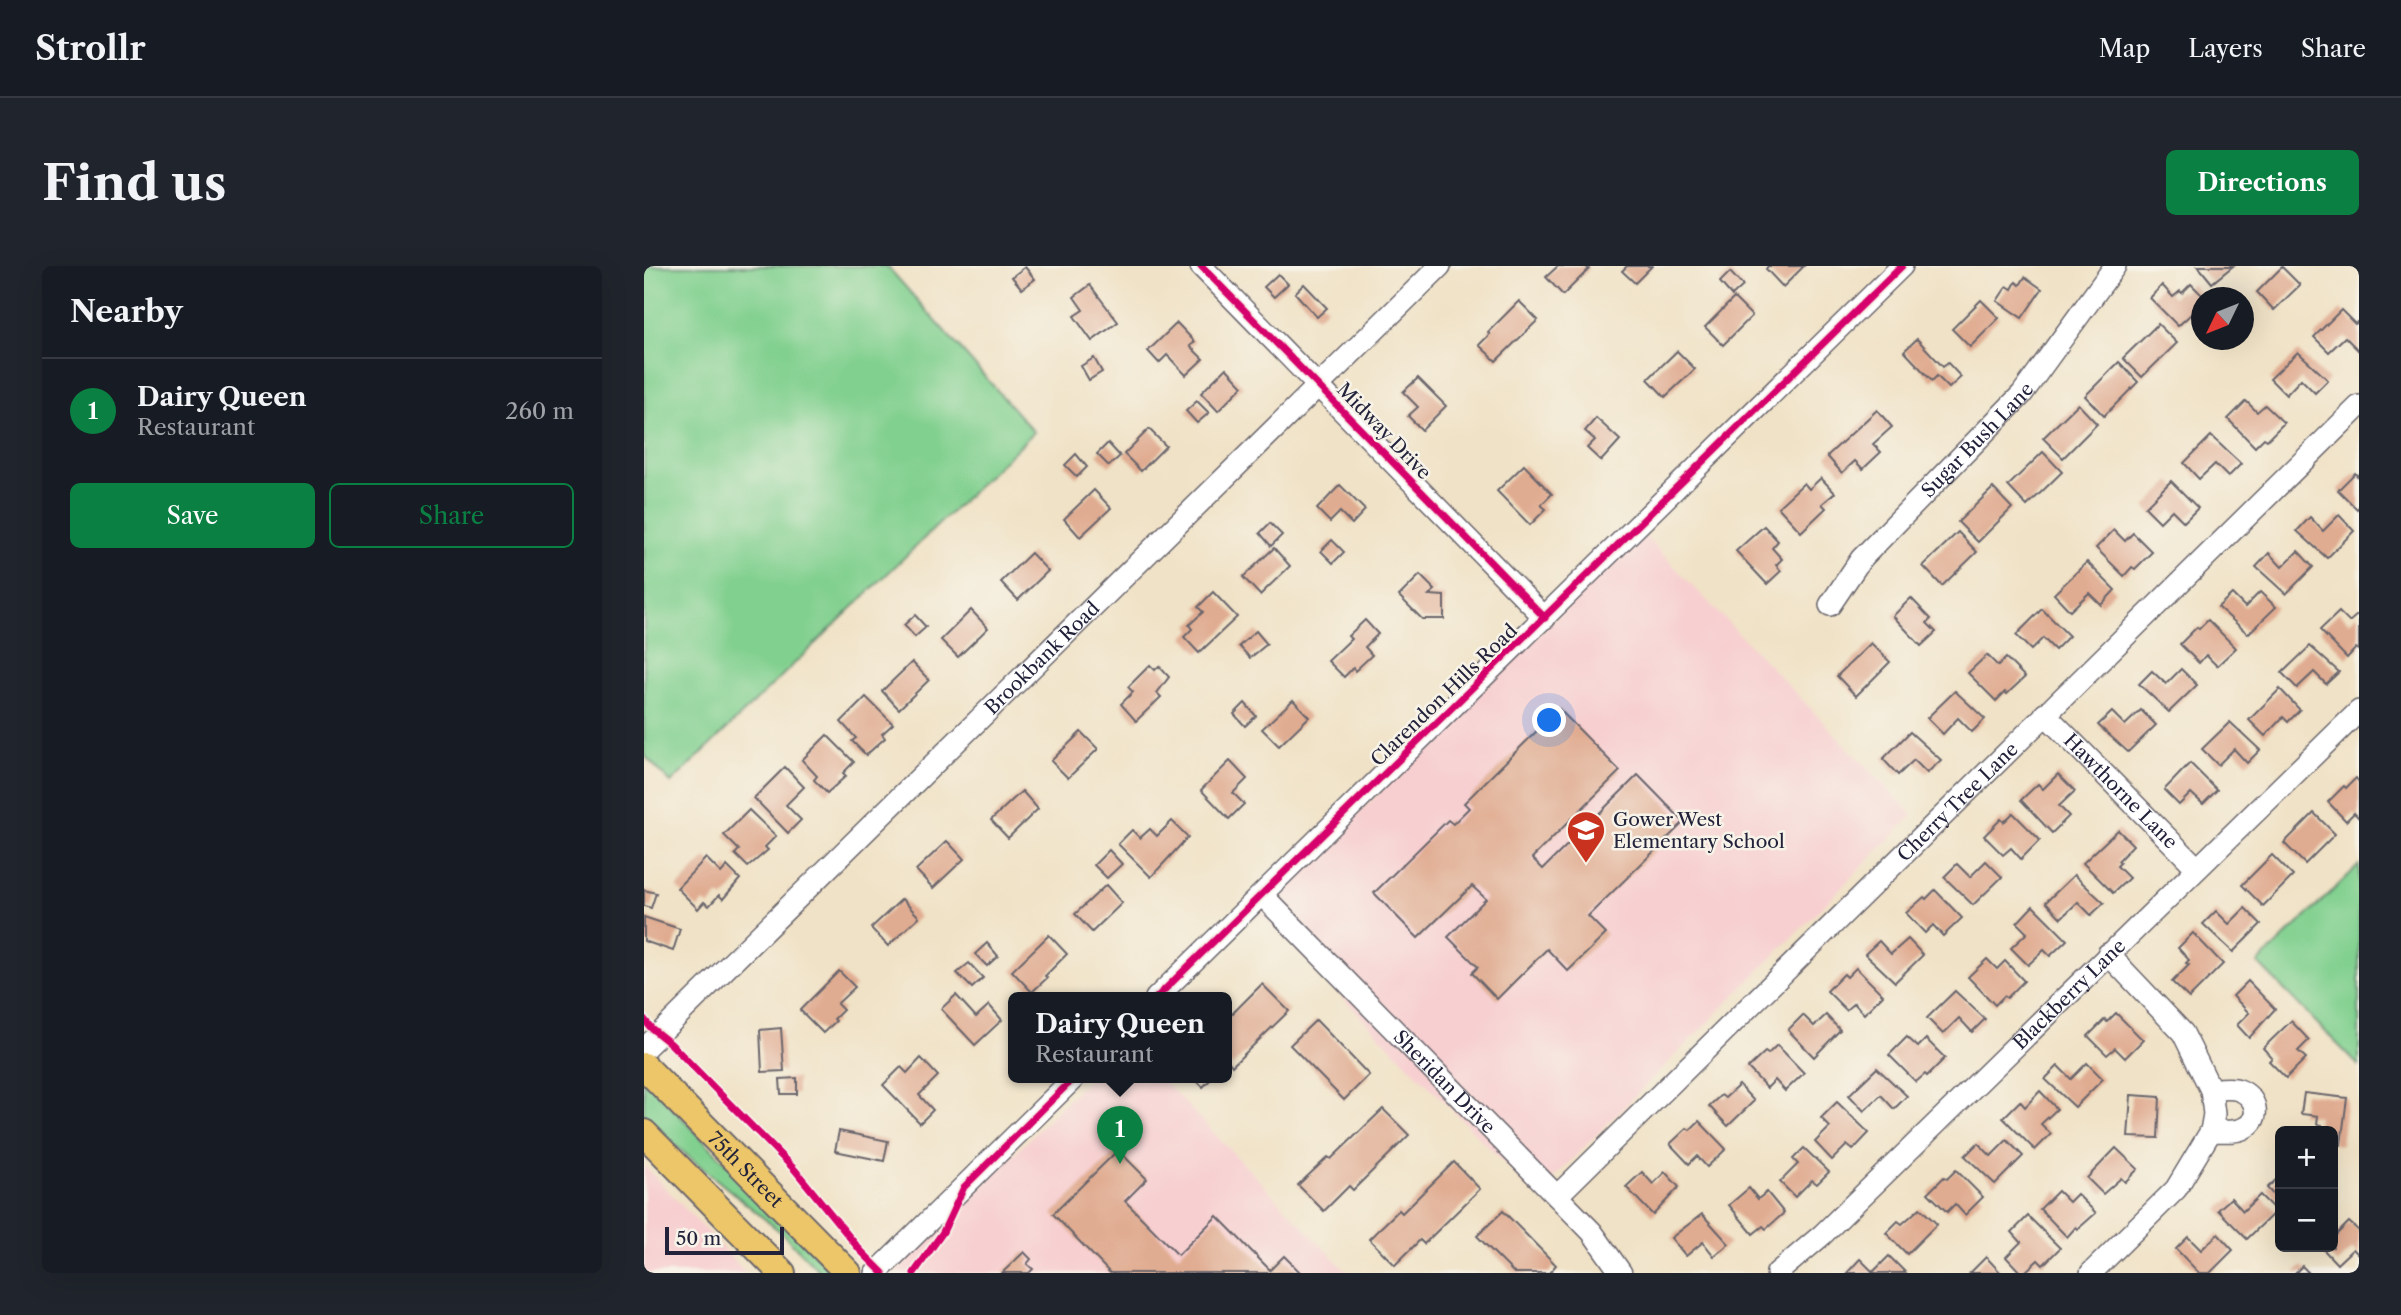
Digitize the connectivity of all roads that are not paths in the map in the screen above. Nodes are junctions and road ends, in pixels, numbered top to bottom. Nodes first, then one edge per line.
1 (1201, 266) edge
2 (1440, 266) edge
3 (1902, 266) edge
4 (2115, 266) edge
5 (1318, 386) junction
6 (2359, 406) edge
7 (1830, 605) dead end
8 (1545, 618) junction
9 (2359, 711) edge
10 (2045, 714) junction
11 (2197, 868) junction
12 (1262, 895) junction
13 (2108, 954) junction
14 (1162, 992) edge
15 (644, 1049) edge
16 (644, 1066) edge
17 (1069, 1083) edge
18 (2211, 1090) junction
19 (2211, 1131) junction
20 (644, 1133) edge
21 (1557, 1196) junction
22 (782, 1273) edge
23 (848, 1273) edge
24 (876, 1273) edge
25 (1621, 1273) edge
26 (1777, 1273) edge
27 (2091, 1273) edge

1 - 5 street, Midway Drive
2 - 5 street, Brookbank Road
3 - 8 street, Clarendon Hills Road
4 - 7 street, Sugar Bush Lane
5 - 8 street, Midway Drive
5 - 15 street, Brookbank Road
6 - 10 street, Cherry Tree Lane
8 - 12 street, Clarendon Hills Road
9 - 11 street, Blackberry Lane
10 - 11 street, Hawthorne Lane
10 - 21 street, Cherry Tree Lane
11 - 13 street, Blackberry Lane
12 - 14 street, Clarendon Hills Road
12 - 21 street, Sheridan Drive
13 - 18 street
13 - 26 street, Blackberry Lane
16 - 23 main road, 75th Street
17 - 24 street
18 - 19 street
18 - 19 street
19 - 27 street
20 - 22 main road
21 - 25 street, Sheridan Drive

